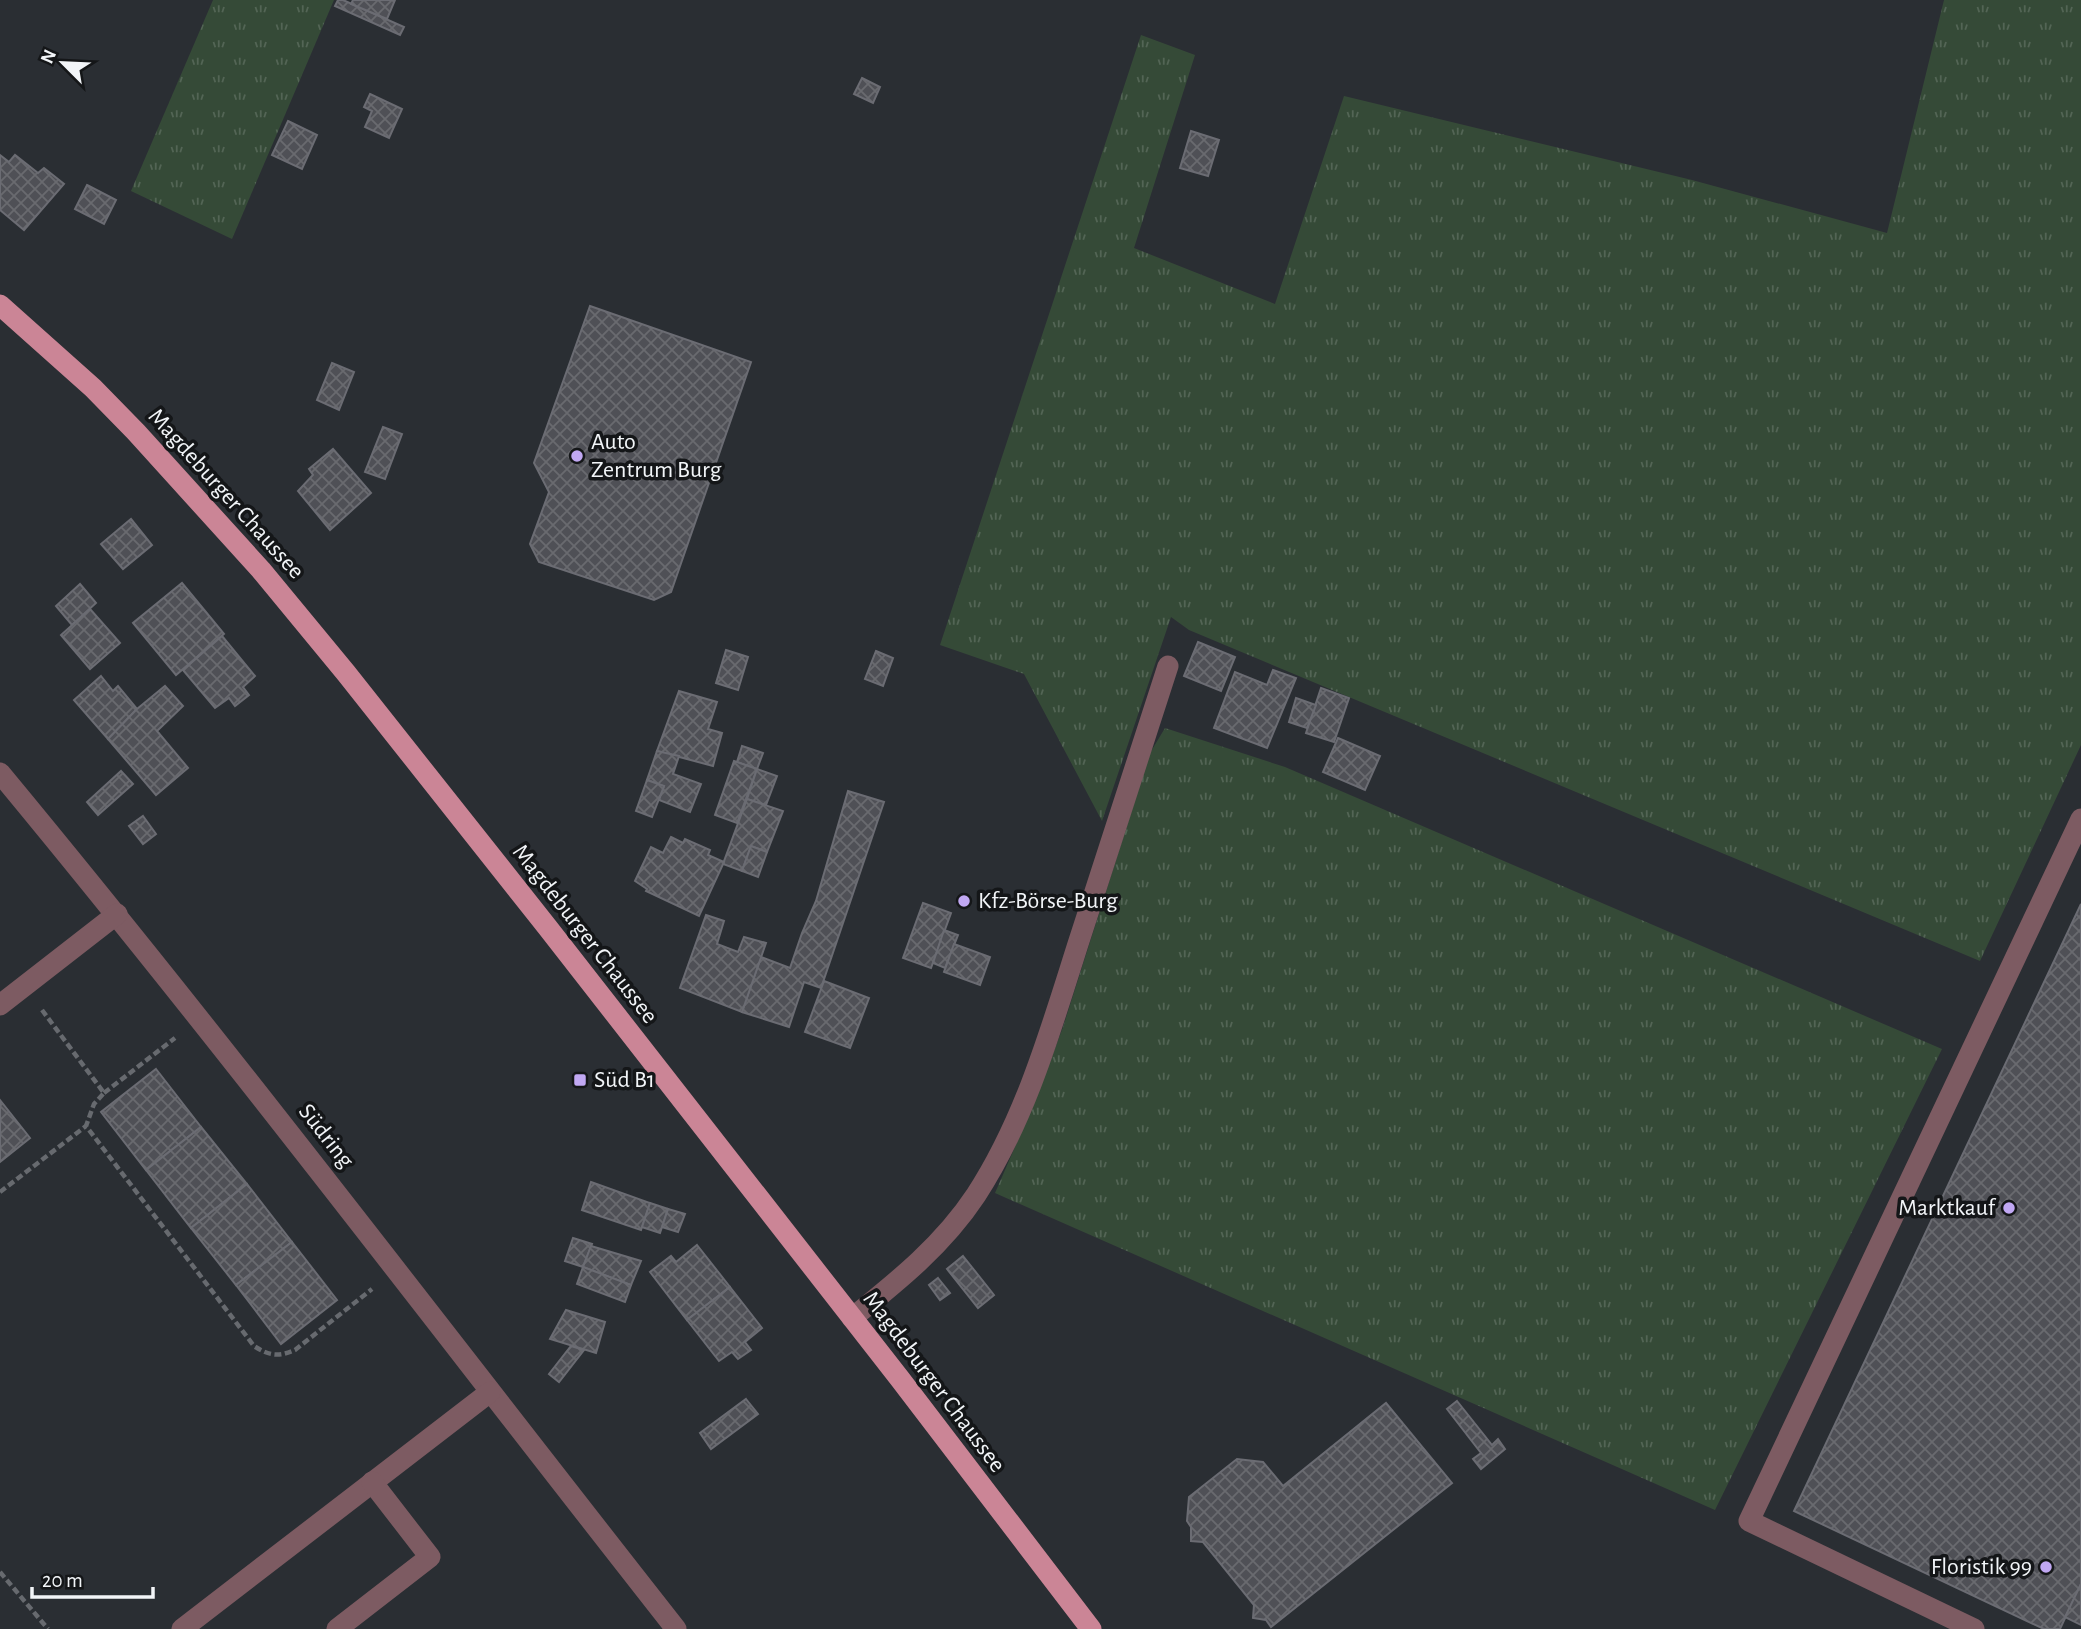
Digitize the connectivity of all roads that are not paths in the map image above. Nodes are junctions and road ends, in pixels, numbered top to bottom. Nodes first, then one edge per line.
1 (0, 305) edge
2 (1168, 666) dead end
3 (0, 773) edge
4 (2081, 819) edge
5 (117, 914) junction
6 (0, 1005) edge
7 (852, 1318) junction
8 (490, 1392) junction
9 (372, 1482) junction
10 (182, 1629) edge
11 (337, 1629) edge
12 (676, 1629) edge
13 (1091, 1629) edge
14 (1974, 1629) edge

1 - 7 main road, Magdeburger Chaussee
2 - 7 street
3 - 5 street, Südring
4 - 14 street
5 - 6 street
5 - 8 street, Südring
7 - 13 main road, Magdeburger Chaussee
8 - 9 street
8 - 12 street, Südring
9 - 10 street
9 - 11 street

